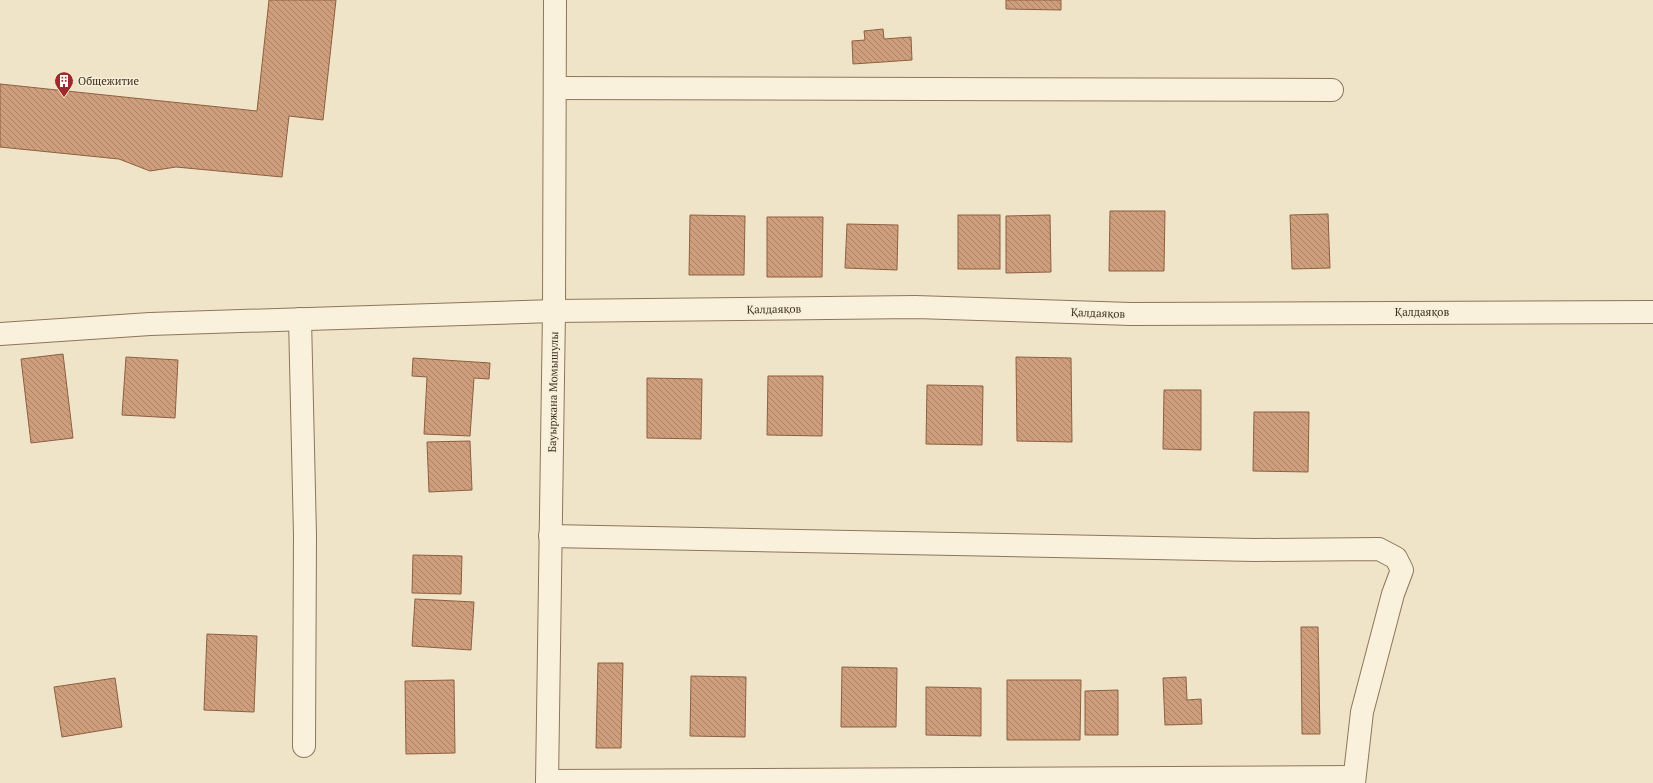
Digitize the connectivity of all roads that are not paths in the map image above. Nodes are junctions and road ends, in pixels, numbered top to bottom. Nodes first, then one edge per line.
1 (555, 0) edge
2 (555, 88) junction
3 (1332, 90) dead end
4 (554, 311) junction
5 (1647, 312) edge
6 (300, 319) junction
7 (0, 334) edge
8 (550, 536) junction
9 (304, 746) dead end
10 (1354, 780) edge
11 (547, 782) edge

1 - 2 street, Бауыржана Момышулы
2 - 3 street
2 - 4 street, Бауыржана Момышулы
4 - 5 street, Қалдаяқов
4 - 6 street, Қалдаяқов
4 - 8 street, Бауыржана Момышулы
6 - 7 street, Қалдаяқов
6 - 9 street
8 - 10 street
8 - 11 street, Бауыржана Момышулы
10 - 11 street

